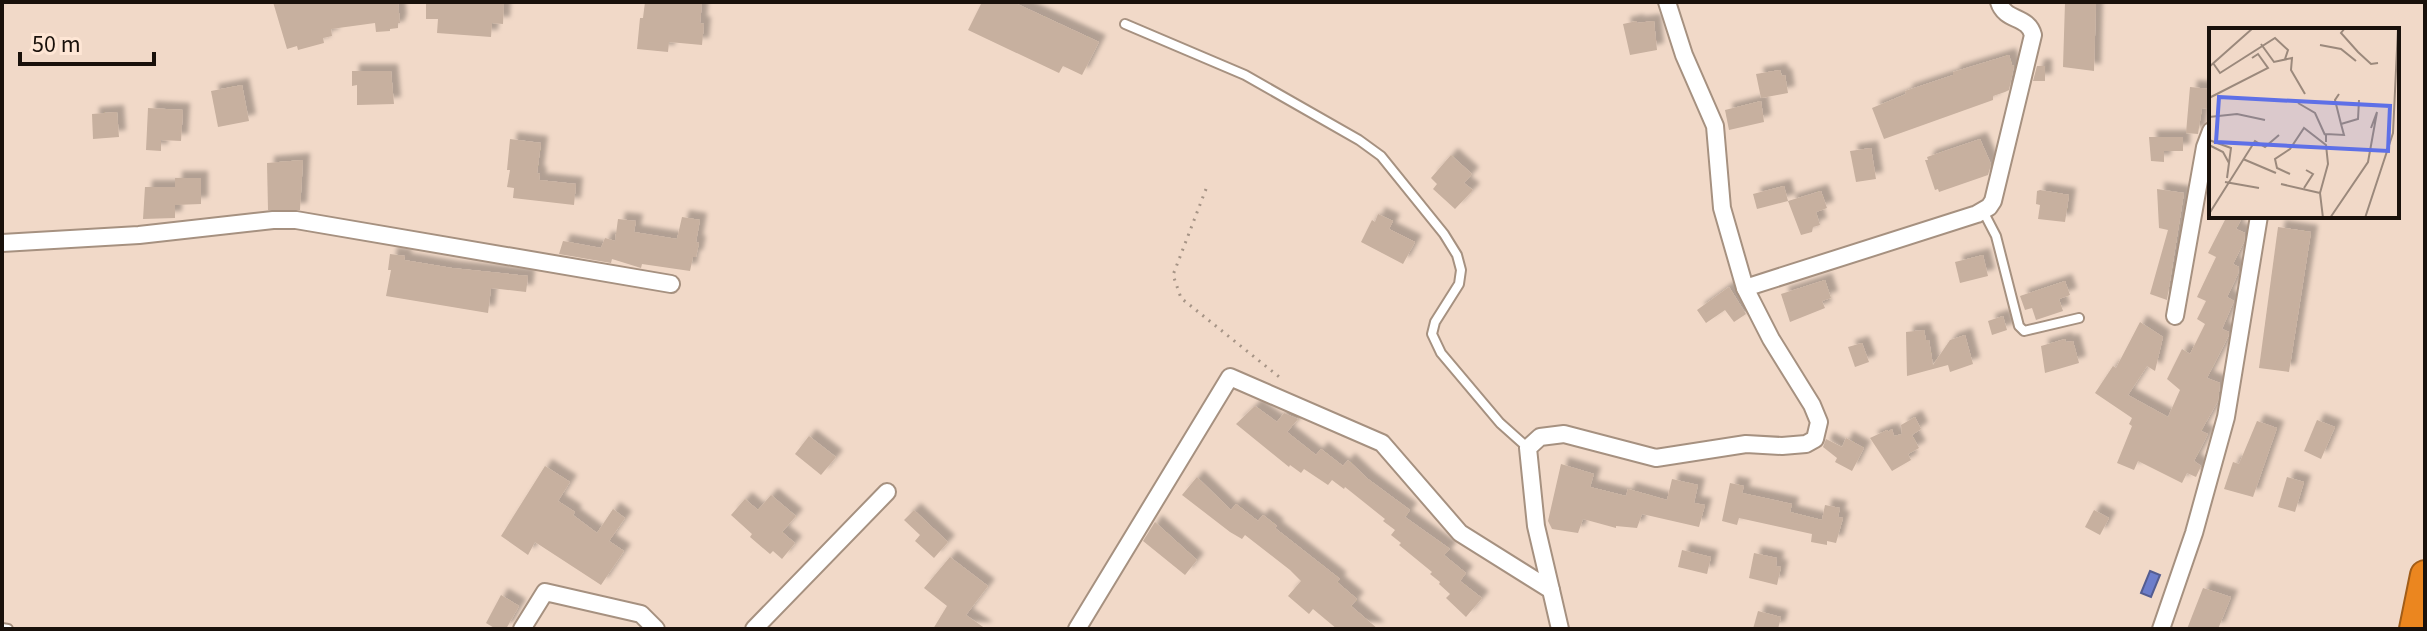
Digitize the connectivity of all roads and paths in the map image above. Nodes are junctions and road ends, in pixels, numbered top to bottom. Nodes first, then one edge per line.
1 (1667, 2) edge
2 (1999, 2) edge
3 (1125, 24) dead end
4 (2209, 136) edge
5 (1206, 189) dead end
6 (1983, 211) junction
7 (2259, 218) edge
8 (2, 243) edge
9 (671, 284) dead end
10 (1745, 288) junction
11 (2175, 316) dead end
12 (2079, 318) dead end
13 (1284, 381) dead end
14 (1528, 448) junction
15 (887, 492) dead end
16 (2425, 575) edge
17 (1551, 590) junction
18 (2, 628) edge
19 (8, 629) edge
20 (522, 629) edge
21 (656, 629) edge
22 (754, 629) edge
23 (1077, 629) edge
24 (1560, 629) edge
25 (2161, 629) edge
26 (2414, 629) edge

1 - 10 street
2 - 6 street
3 - 14 lane
4 - 11 street
5 - 13 path
6 - 10 street
6 - 12 lane
7 - 25 street
8 - 9 street
10 - 14 street
14 - 17 street
15 - 22 street
16 - 26 highway
17 - 23 street
17 - 24 street
18 - 19 lane
20 - 21 street

